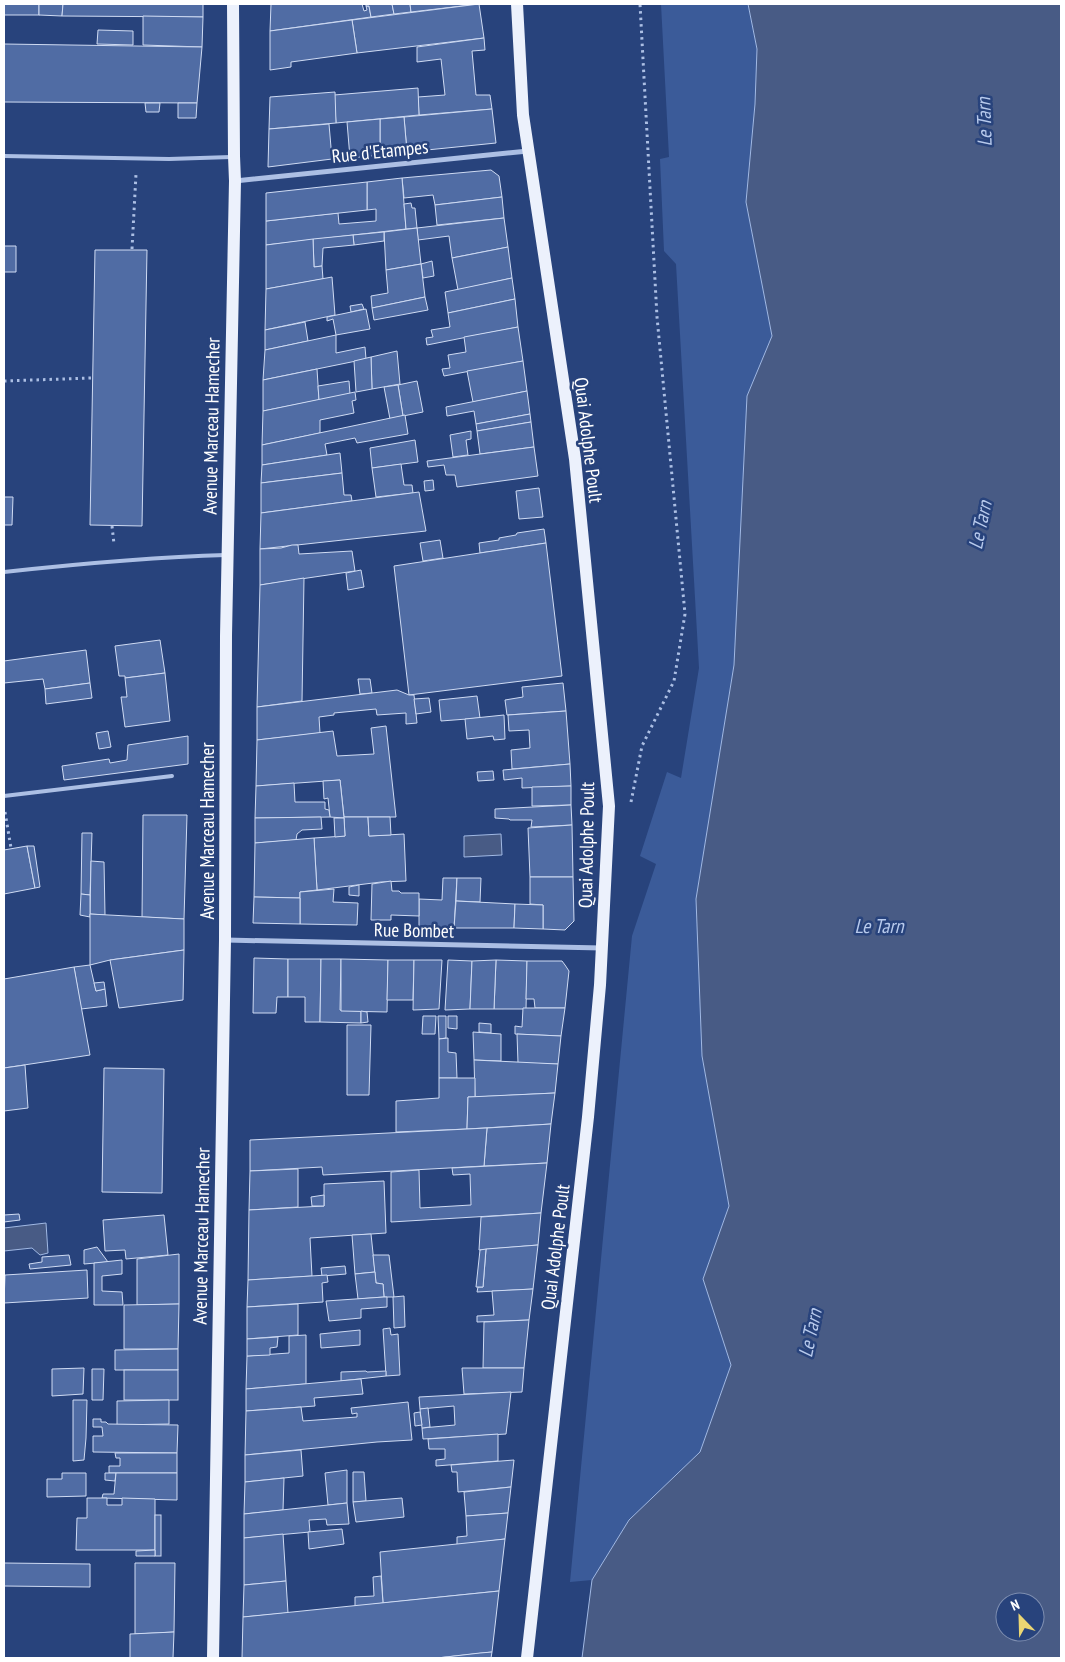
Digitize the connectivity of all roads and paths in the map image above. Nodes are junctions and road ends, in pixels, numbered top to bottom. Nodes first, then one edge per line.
1 (233, 4) edge
2 (517, 4) edge
3 (640, 4) edge
4 (528, 151) junction
5 (4, 156) edge
6 (234, 156) junction
7 (169, 159) junction
8 (235, 181) junction
9 (132, 249) dead end
10 (92, 378) dead end
11 (4, 381) edge
12 (228, 555) junction
13 (4, 572) edge
14 (172, 776) dead end
15 (4, 796) edge
16 (632, 800) dead end
17 (4, 805) edge
18 (11, 848) dead end
19 (225, 940) junction
20 (602, 948) junction
21 (213, 1658) edge
22 (527, 1658) edge

1 - 6 main road, Avenue Marceau Hamecher
2 - 4 main road, Quai Adolphe Poult
3 - 16 path
4 - 8 street, Rue d'Etampes
4 - 20 main road, Quai Adolphe Poult
5 - 7 lane
6 - 7 lane
6 - 8 main road, Avenue Marceau Hamecher
7 - 9 path
8 - 12 main road, Avenue Marceau Hamecher
10 - 11 path
12 - 13 lane
12 - 19 main road, Avenue Marceau Hamecher
14 - 15 lane
17 - 18 path
19 - 20 street, Rue Bombet
19 - 21 main road, Avenue Marceau Hamecher
20 - 22 main road, Quai Adolphe Poult

